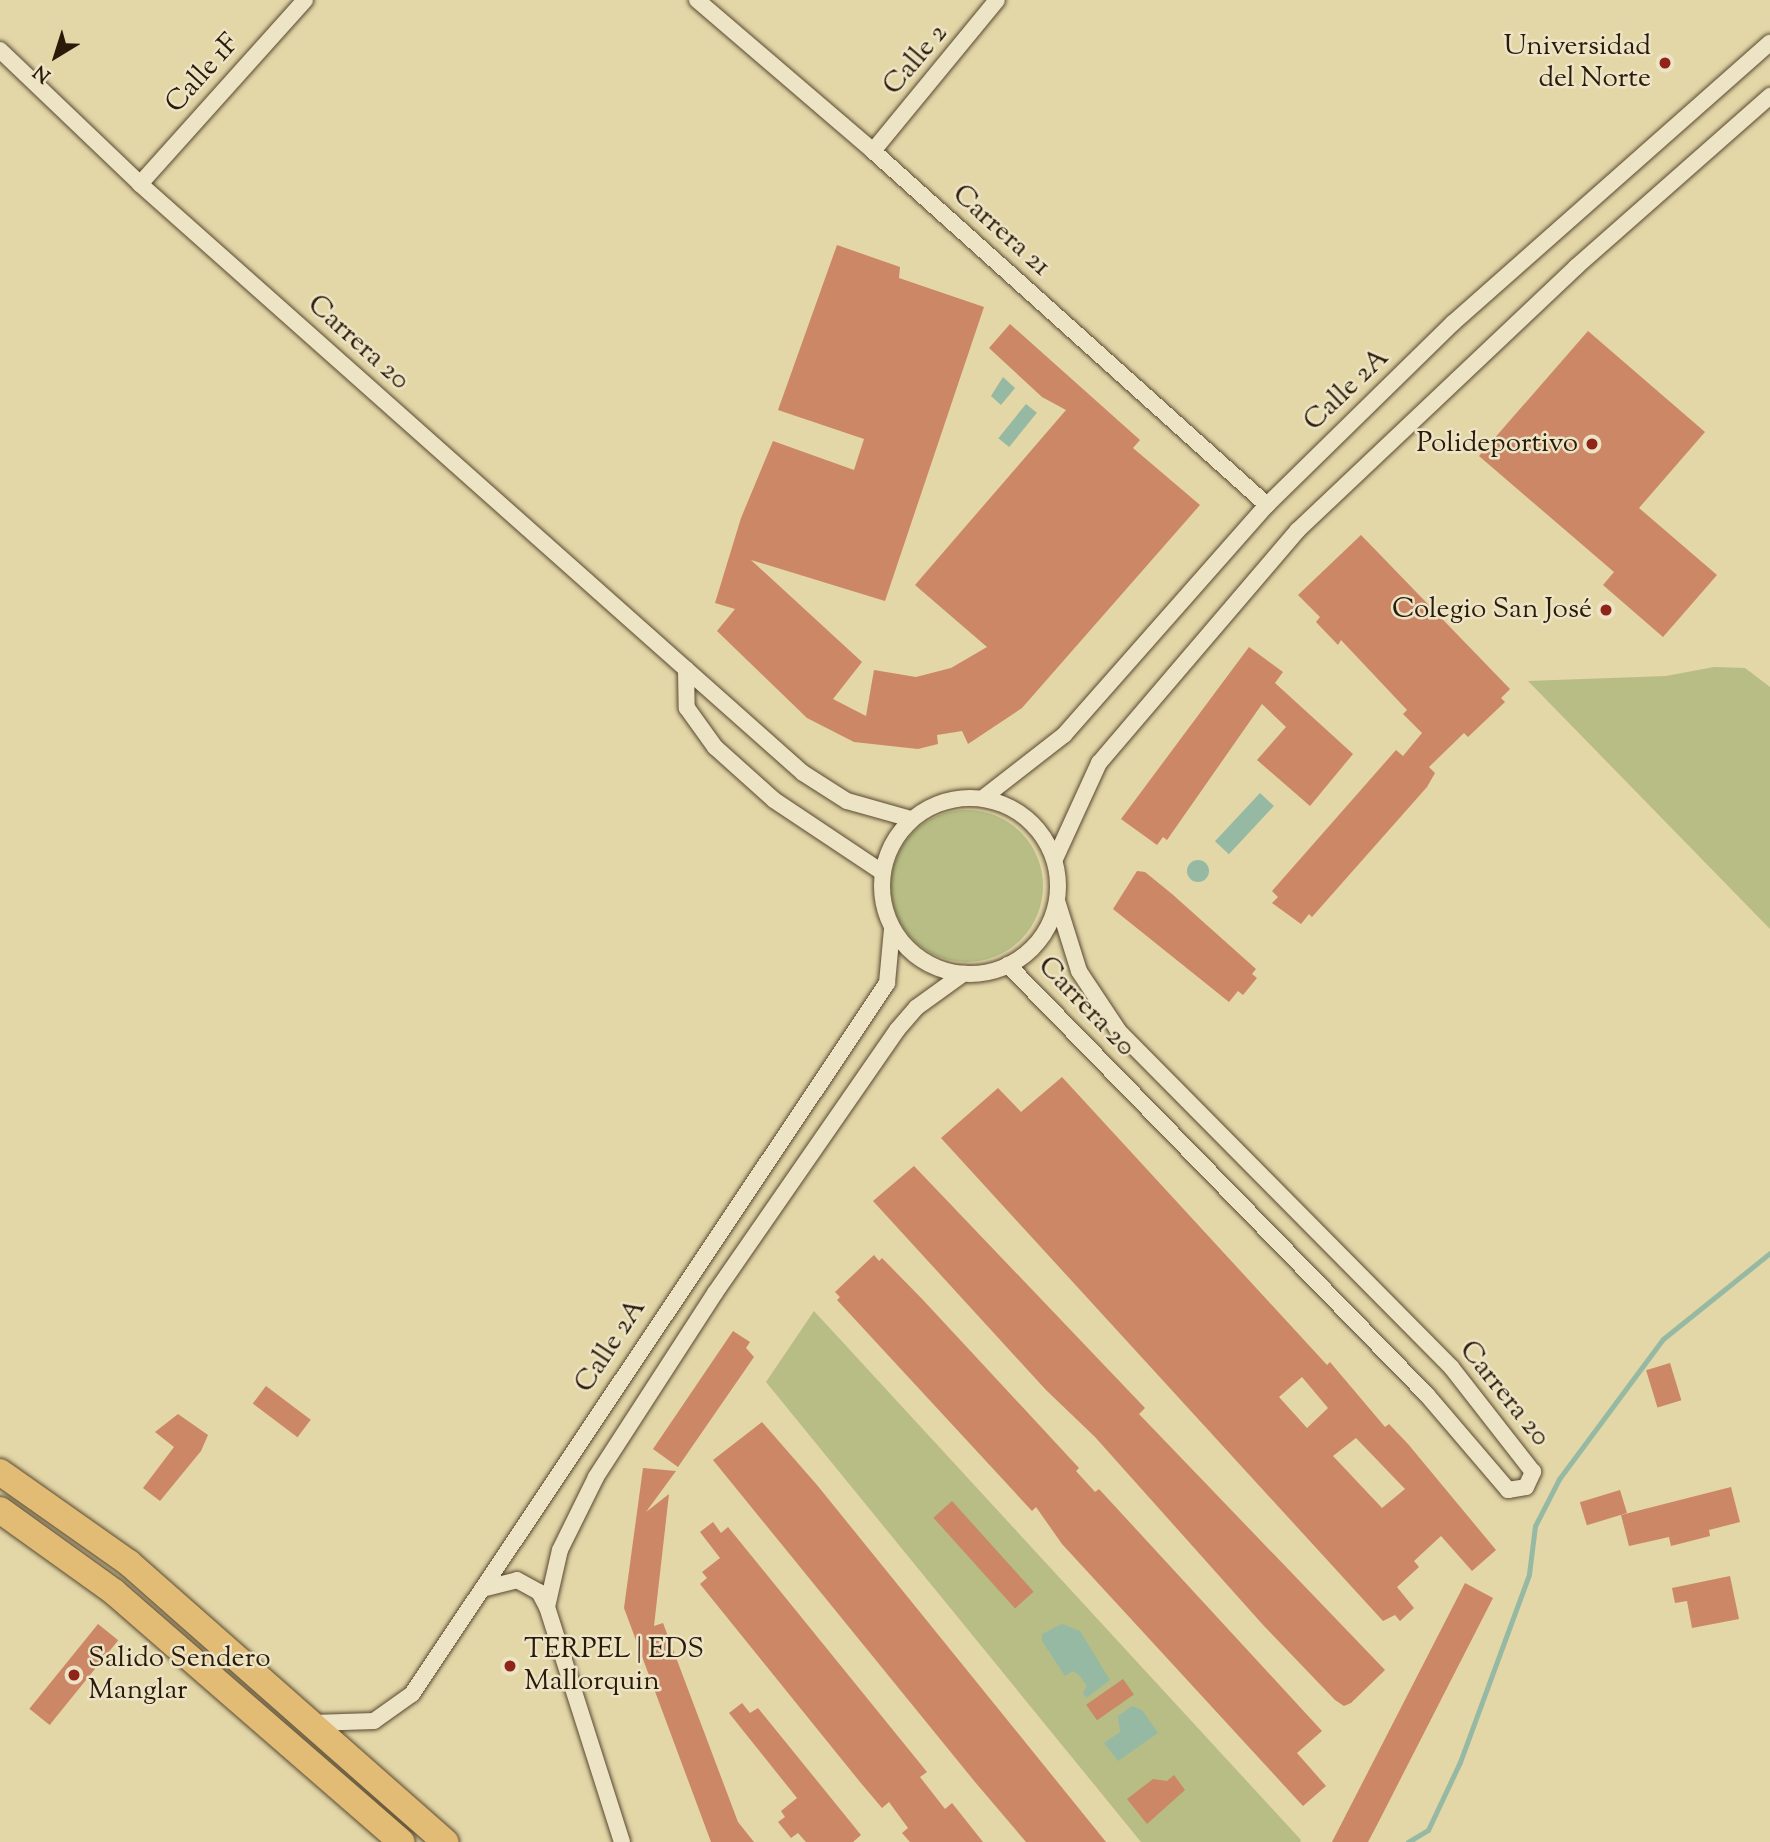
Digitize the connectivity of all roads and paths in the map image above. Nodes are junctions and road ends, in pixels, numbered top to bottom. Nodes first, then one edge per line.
1 (305, 0) edge
2 (697, 0) edge
3 (997, 0) edge
4 (1770, 43) edge
5 (0, 50) edge
6 (1770, 96) edge
7 (873, 151) junction
8 (140, 184) junction
9 (1267, 505) junction
10 (686, 669) junction
11 (983, 798) junction
12 (911, 819) junction
13 (1055, 859) junction
14 (882, 872) junction
15 (1057, 901) junction
16 (892, 929) junction
17 (1008, 965) junction
18 (963, 974) junction
19 (0, 1472) edge
20 (0, 1510) edge
21 (482, 1589) junction
22 (547, 1607) junction
23 (313, 1723) junction
24 (401, 1842) edge
25 (445, 1842) edge
26 (622, 1842) edge

1 - 8 street, Calle 1F
2 - 7 street, Carrera 21
3 - 7 street, Calle 2
4 - 9 street, Calle 2A
5 - 8 street, Carrera 20
6 - 13 street
7 - 9 street, Carrera 21
8 - 10 street, Carrera 20
9 - 11 street, Calle 2A
10 - 12 street, Carrera 20
10 - 14 street
11 - 12 street
11 - 13 street
12 - 14 street
13 - 15 street
14 - 16 street
15 - 17 street
15 - 17 street, Carrera 20
16 - 18 street
16 - 21 street, Calle 2A
17 - 18 street
18 - 22 street, Calle 2A
19 - 23 highway
20 - 24 highway
21 - 22 street
21 - 23 street, Calle 2A
22 - 26 street
23 - 25 highway

